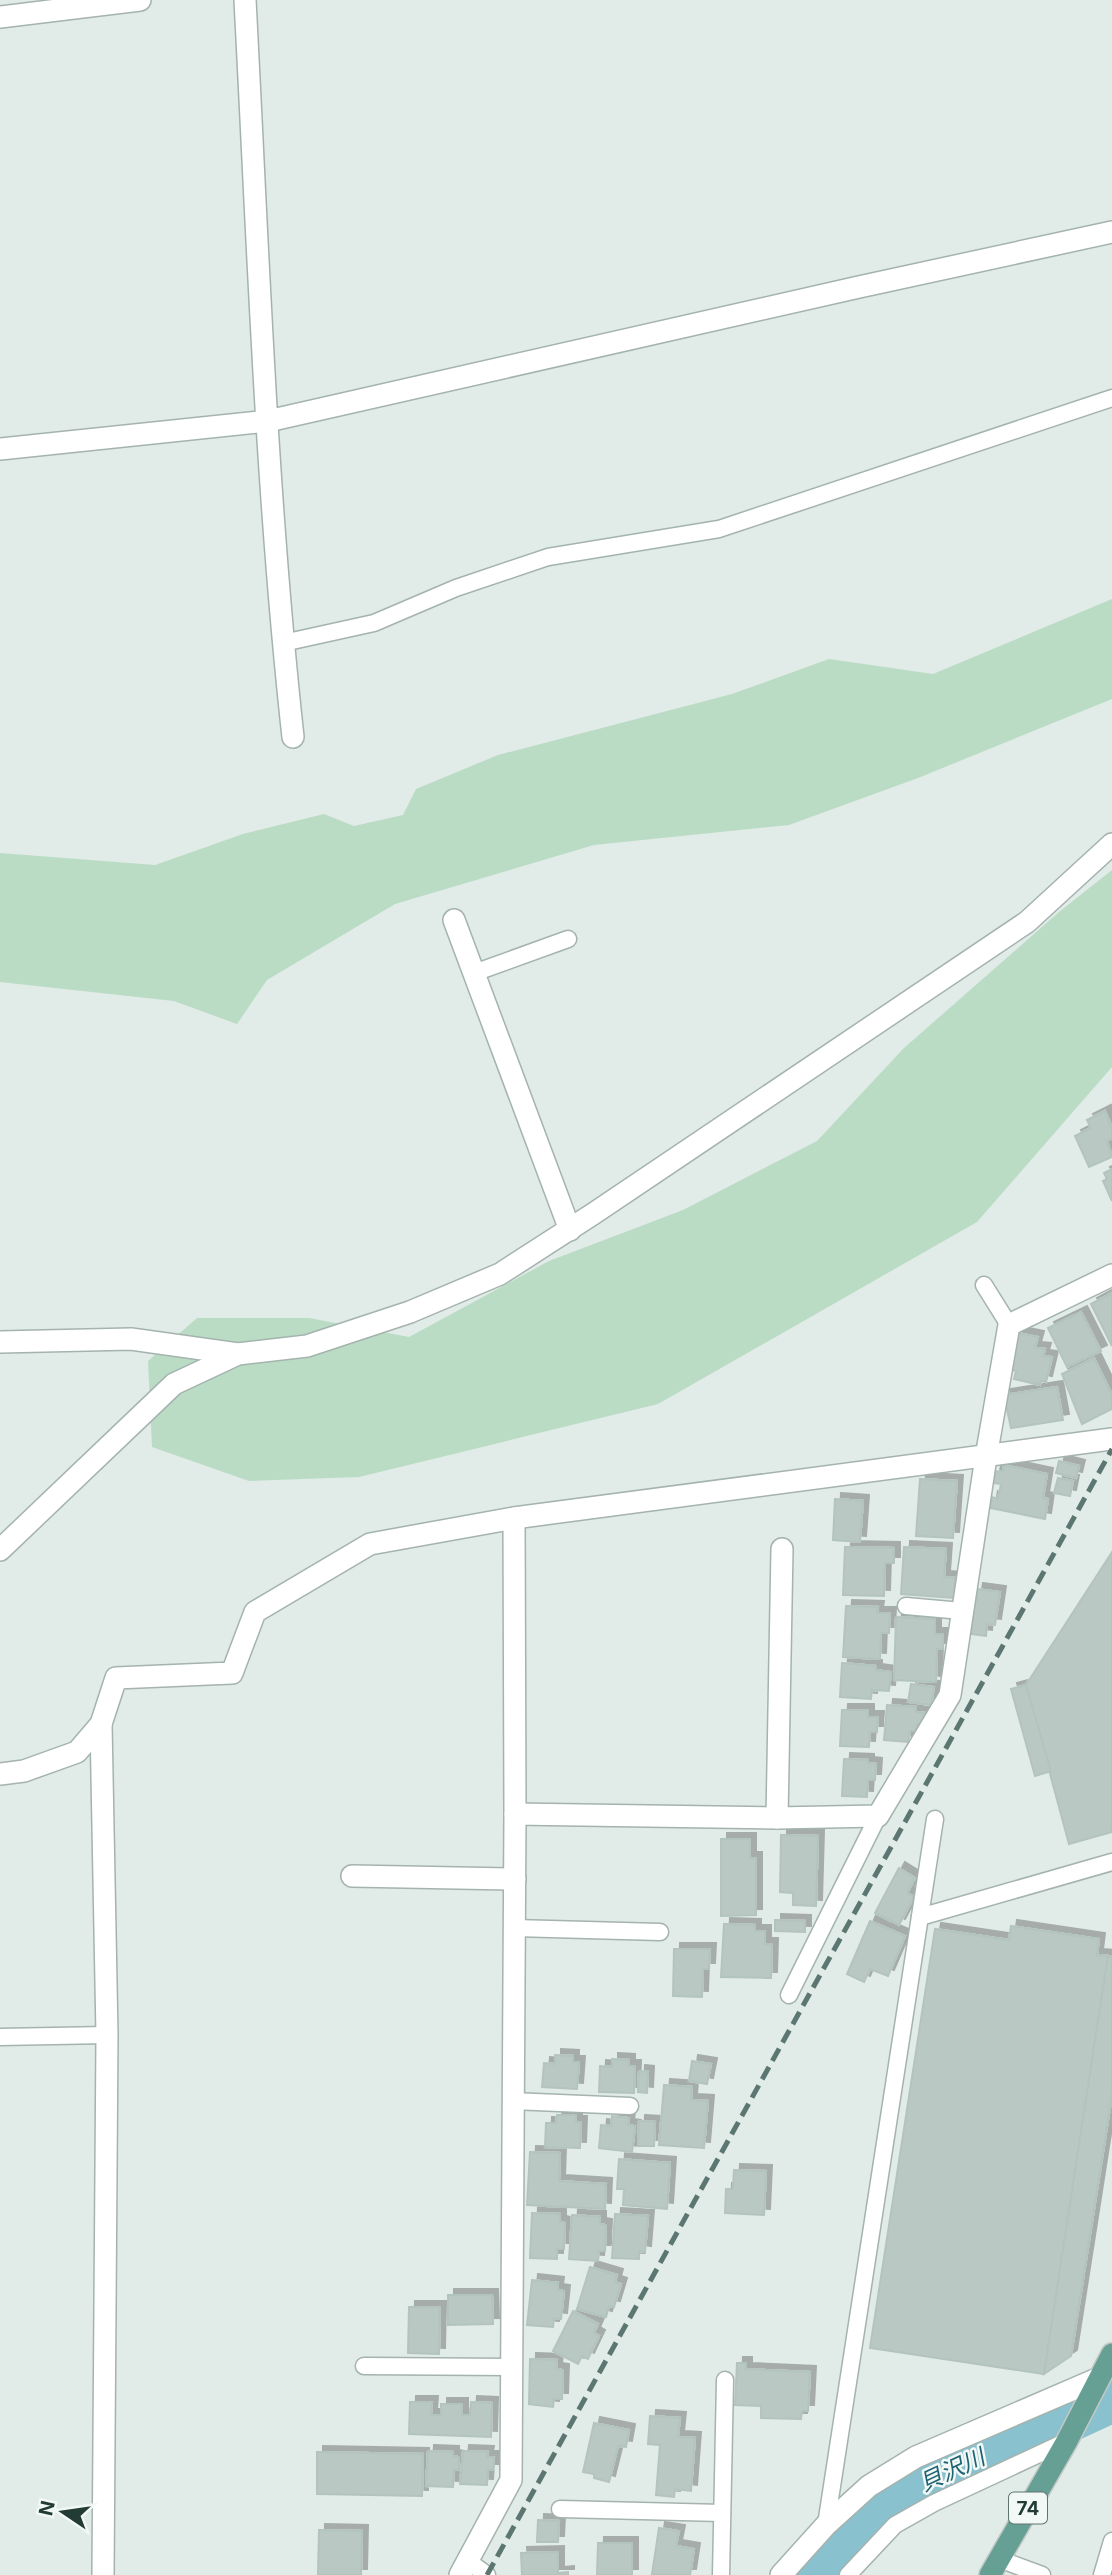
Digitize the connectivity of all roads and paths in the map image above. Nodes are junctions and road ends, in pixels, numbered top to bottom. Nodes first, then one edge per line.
1 (140, 0) edge
2 (245, 0) edge
3 (0, 17) edge
4 (1112, 232) edge
5 (1112, 398) edge
6 (268, 421) junction
7 (0, 449) edge
8 (282, 643) junction
9 (293, 737) dead end
10 (1112, 844) edge
11 (453, 920) dead end
12 (568, 939) dead end
13 (474, 973) junction
14 (570, 1230) junction
15 (1112, 1275) edge
16 (984, 1285) dead end
17 (1009, 1325) junction
18 (0, 1342) edge
19 (238, 1354) junction
20 (1112, 1439) edge
21 (986, 1457) junction
22 (514, 1518) junction
23 (782, 1549) dead end
24 (0, 1550) edge
25 (906, 1606) dead end
26 (962, 1611) junction
27 (101, 1724) junction
28 (0, 1773) edge
29 (515, 1814) junction
30 (878, 1816) junction
31 (777, 1818) junction
32 (935, 1819) dead end
33 (1112, 1862) edge
34 (352, 1875) dead end
35 (515, 1879) junction
36 (920, 1917) junction
37 (514, 1928) junction
38 (660, 1932) dead end
39 (789, 1995) dead end
40 (107, 2035) junction
41 (0, 2037) edge
42 (512, 2101) junction
43 (630, 2106) dead end
44 (1112, 2354) edge
45 (364, 2366) dead end
46 (512, 2367) junction
47 (1097, 2379) junction
48 (725, 2380) dead end
49 (1067, 2441) junction
50 (560, 2509) dead end
51 (722, 2512) junction
52 (826, 2525) junction
53 (1112, 2541) edge
54 (994, 2567) edge
55 (464, 2568) edge
56 (103, 2575) edge
57 (486, 2575) edge
58 (721, 2575) edge
59 (781, 2575) edge
60 (848, 2575) edge
61 (1042, 2575) edge
62 (1102, 2575) edge

1 - 3 street
2 - 6 street
4 - 6 street
5 - 8 lane
6 - 7 street
6 - 8 street
8 - 9 street
10 - 14 street
11 - 13 street
12 - 13 lane
13 - 14 street
14 - 19 street
15 - 17 street
16 - 17 lane
17 - 21 street
18 - 19 street
19 - 24 street
20 - 21 street
21 - 22 street
21 - 26 street
22 - 27 street
22 - 29 street
23 - 31 street
25 - 26 lane
26 - 30 street
27 - 28 street
27 - 40 street
29 - 31 street
29 - 35 street
30 - 31 street
30 - 39 lane
32 - 36 lane
33 - 36 lane
34 - 35 street
35 - 37 street
36 - 52 lane
37 - 38 lane
37 - 42 street
40 - 41 lane
40 - 56 street
42 - 43 lane
42 - 46 street
44 - 47 main road, 74
45 - 46 lane
46 - 55 street
47 - 49 main road, 74
47 - 52 street
48 - 51 lane
49 - 54 main road, 74
49 - 60 lane
50 - 51 lane
51 - 58 lane
52 - 59 street
53 - 62 lane
54 - 61 lane
55 - 57 lane

